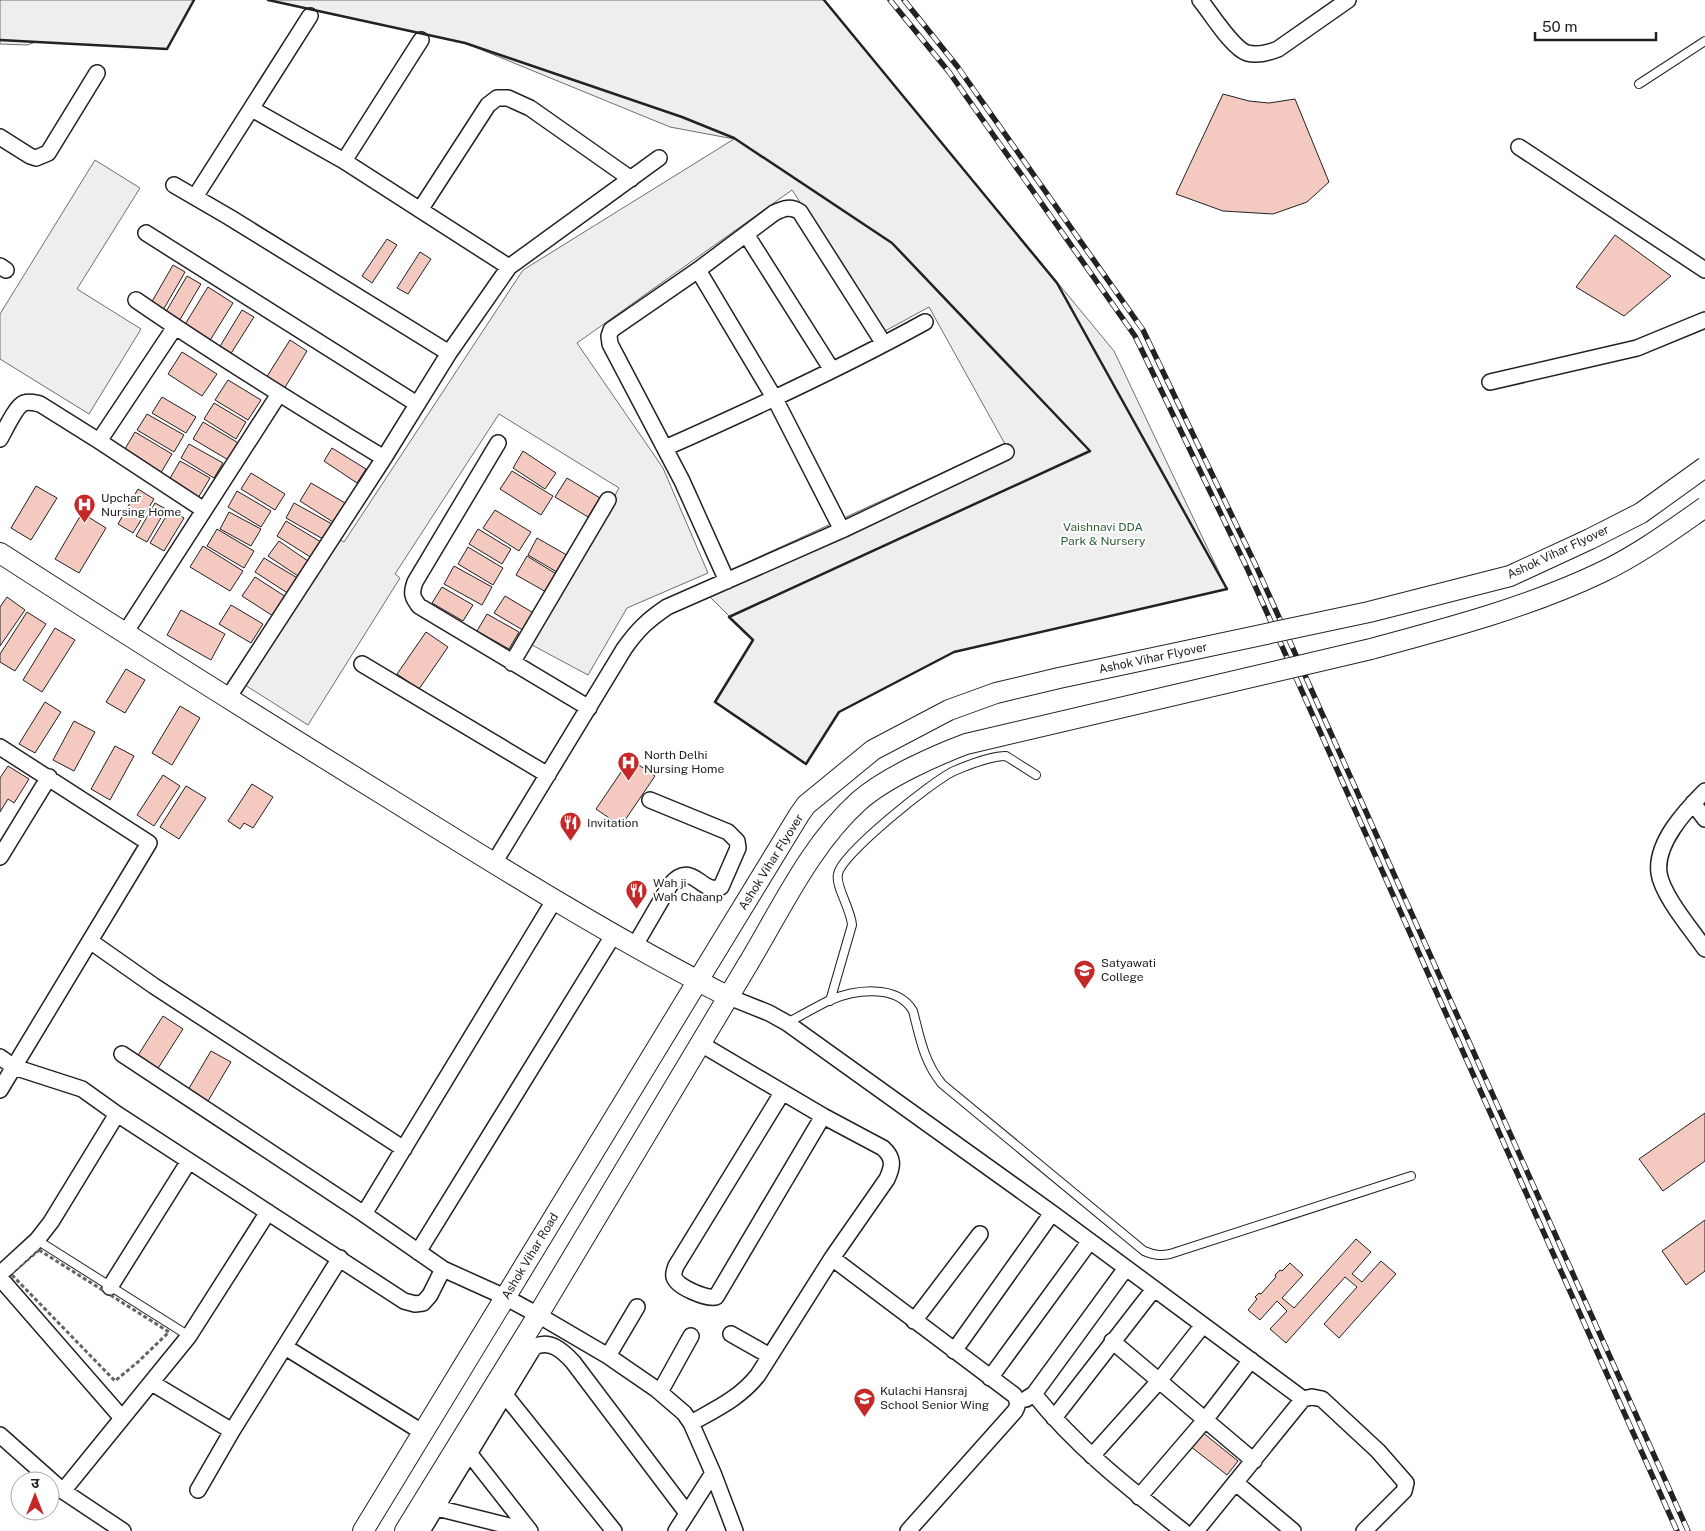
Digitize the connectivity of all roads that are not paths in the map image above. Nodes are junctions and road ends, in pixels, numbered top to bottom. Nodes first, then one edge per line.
1 (1200, 0) edge
2 (1348, 0) edge
3 (310, 16) dead end
4 (421, 40) dead end
5 (1705, 41) edge
6 (98, 73) dead end
7 (1639, 84) dead end
8 (252, 109) junction
9 (0, 137) edge
10 (1519, 147) dead end
11 (660, 158) dead end
12 (344, 161) junction
13 (631, 179) junction
14 (174, 185) dead end
15 (195, 197) junction
16 (420, 210) junction
17 (146, 233) dead end
18 (746, 234) junction
19 (509, 267) junction
20 (698, 270) junction
21 (1705, 270) edge
22 (136, 300) dead end
23 (1705, 320) edge
24 (925, 322) dead end
25 (175, 327) junction
26 (884, 344) junction
27 (449, 353) junction
28 (832, 370) junction
29 (1490, 382) dead end
30 (279, 394) junction
31 (775, 399) junction
32 (417, 404) junction
33 (0, 439) edge
34 (99, 441) junction
35 (498, 443) dead end
36 (665, 448) junction
37 (1006, 452) dead end
38 (384, 458) junction
39 (1705, 467) edge
40 (608, 500) dead end
41 (1705, 507) edge
42 (204, 510) junction
43 (842, 530) junction
44 (0, 553) edge
45 (727, 581) junction
46 (125, 633) junction
47 (512, 662) junction
48 (362, 664) dead end
49 (228, 698) junction
50 (589, 708) junction
51 (0, 747) edge
52 (548, 775) junction
53 (1036, 775) dead end
54 (49, 777) junction
55 (1705, 791) edge
56 (650, 800) dead end
57 (1693, 803) junction
58 (1705, 819) edge
59 (0, 857) edge
60 (494, 863) junction
61 (555, 899) junction
62 (614, 934) junction
63 (90, 941) junction
64 (634, 947) junction
65 (1705, 949) edge
66 (698, 981) junction
67 (729, 997) junction
68 (830, 1000) junction
69 (787, 1023) junction
70 (701, 1044) junction
71 (122, 1054) dead end
72 (0, 1057) edge
73 (14, 1067) junction
74 (0, 1090) edge
75 (782, 1093) junction
76 (117, 1114) junction
77 (823, 1116) junction
78 (404, 1149) junction
79 (190, 1161) junction
80 (1411, 1176) dead end
81 (268, 1212) junction
82 (1052, 1213) junction
83 (364, 1214) junction
84 (980, 1234) dead end
85 (37, 1240) junction
86 (1090, 1241) junction
87 (418, 1252) junction
88 (340, 1258) junction
89 (832, 1258) junction
90 (1126, 1268) junction
91 (443, 1269) junction
92 (0, 1274) edge
93 (0, 1278) edge
94 (110, 1287) junction
95 (1154, 1289) junction
96 (505, 1298) junction
97 (637, 1307) dead end
98 (538, 1315) junction
99 (914, 1320) junction
100 (1202, 1325) junction
101 (731, 1334) dead end
102 (189, 1336) junction
103 (691, 1336) dead end
104 (1112, 1342) junction
105 (285, 1347) junction
106 (954, 1351) junction
107 (608, 1356) junction
108 (770, 1356) junction
109 (1251, 1360) junction
110 (990, 1378) junction
111 (1159, 1381) junction
112 (152, 1383) junction
113 (660, 1392) junction
114 (1034, 1394) junction
115 (504, 1395) junction
116 (1303, 1399) junction
117 (1018, 1401) junction
118 (122, 1418) junction
119 (1054, 1418) junction
120 (1205, 1420) junction
121 (691, 1423) junction
122 (232, 1431) junction
123 (422, 1432) junction
124 (1, 1437) edge
125 (469, 1453) junction
126 (1092, 1456) junction
127 (1254, 1461) junction
128 (713, 1473) junction
129 (1236, 1483) junction
130 (198, 1490) dead end
131 (63, 1491) junction
132 (1139, 1497) junction
133 (437, 1508) junction
134 (687, 1513) junction
135 (1194, 1530) edge
136 (123, 1531) edge
137 (362, 1531) edge
138 (405, 1531) edge
139 (422, 1531) edge
140 (529, 1531) edge
141 (614, 1531) edge
142 (676, 1531) edge
143 (735, 1531) edge
144 (908, 1531) edge
145 (1293, 1531) edge
146 (1364, 1531) edge

1 - 2 street
3 - 8 street
4 - 12 street
5 - 7 lane
6 - 9 street
8 - 12 street
8 - 15 street
10 - 21 street
11 - 13 street
12 - 16 street
13 - 16 street
13 - 19 street
14 - 15 street
15 - 27 street
16 - 19 street
17 - 32 street
18 - 20 street
18 - 26 street
18 - 28 street
19 - 27 street
20 - 31 street
20 - 36 street
22 - 25 street
23 - 29 street
24 - 26 street
25 - 30 street
25 - 34 street
26 - 28 street
27 - 32 street
28 - 31 street
30 - 38 street
30 - 42 street
31 - 36 street
31 - 43 street
32 - 38 street
33 - 34 street
34 - 42 street
35 - 47 street
36 - 45 street
37 - 43 street
38 - 49 street
39 - 66 main road, Ashok Vihar Flyover, bridge
40 - 47 street
41 - 67 main road, bridge
42 - 46 street
43 - 45 street
44 - 46 main road
45 - 50 street
46 - 49 main road
47 - 50 street
48 - 52 street
49 - 60 main road
50 - 52 street
51 - 54 street
52 - 60 street
53 - 68 lane
54 - 59 street
54 - 63 street
55 - 57 street
56 - 64 street
57 - 58 street
57 - 65 street
60 - 61 main road
61 - 62 main road
61 - 78 street
62 - 64 main road
62 - 87 street
63 - 73 street
63 - 78 street
64 - 66 main road
66 - 67 main road
66 - 96 main road, Ashok Vihar Road
67 - 69 street
67 - 70 main road
68 - 69 lane
68 - 80 lane
69 - 82 street
70 - 75 street
70 - 98 main road
71 - 83 street
72 - 73 street
73 - 74 street
73 - 76 street
75 - 77 street
75 - 77 street
76 - 79 street
76 - 85 street
77 - 89 street
78 - 83 street
79 - 81 street
79 - 94 street
81 - 88 street
81 - 102 street
82 - 86 street
82 - 106 street
83 - 87 street
84 - 99 street
85 - 92 street
85 - 94 lane
86 - 90 street
86 - 110 street
87 - 91 street
88 - 91 street
88 - 105 street
89 - 99 street
89 - 108 street
90 - 95 street
90 - 114 street
91 - 96 street
93 - 118 street
94 - 102 lane
95 - 100 street
95 - 104 street
96 - 98 street
96 - 123 main road, Ashok Vihar Road
97 - 107 street
98 - 107 street
98 - 138 main road
99 - 106 street
100 - 109 street
100 - 111 street
101 - 108 street
102 - 112 street
103 - 113 street
104 - 111 street
104 - 119 street
105 - 122 street
105 - 123 street
106 - 110 street
107 - 113 street
108 - 121 street
109 - 116 street
109 - 120 street
110 - 117 street
111 - 120 street
111 - 126 street
112 - 118 street
112 - 122 street
113 - 121 street
114 - 117 street
114 - 119 street
115 - 125 street
115 - 134 street
115 - 141 street
116 - 127 street
116 - 146 street
117 - 144 street
118 - 131 street
119 - 126 street
120 - 127 street
120 - 132 street
121 - 128 street
122 - 130 street
123 - 137 main road, Ashok Vihar Road
124 - 131 street
125 - 133 street
125 - 140 street
126 - 132 street
127 - 129 street
128 - 134 street
128 - 143 street
129 - 135 street
129 - 145 street
131 - 136 street
132 - 135 street
133 - 139 street
133 - 140 street
134 - 142 street

